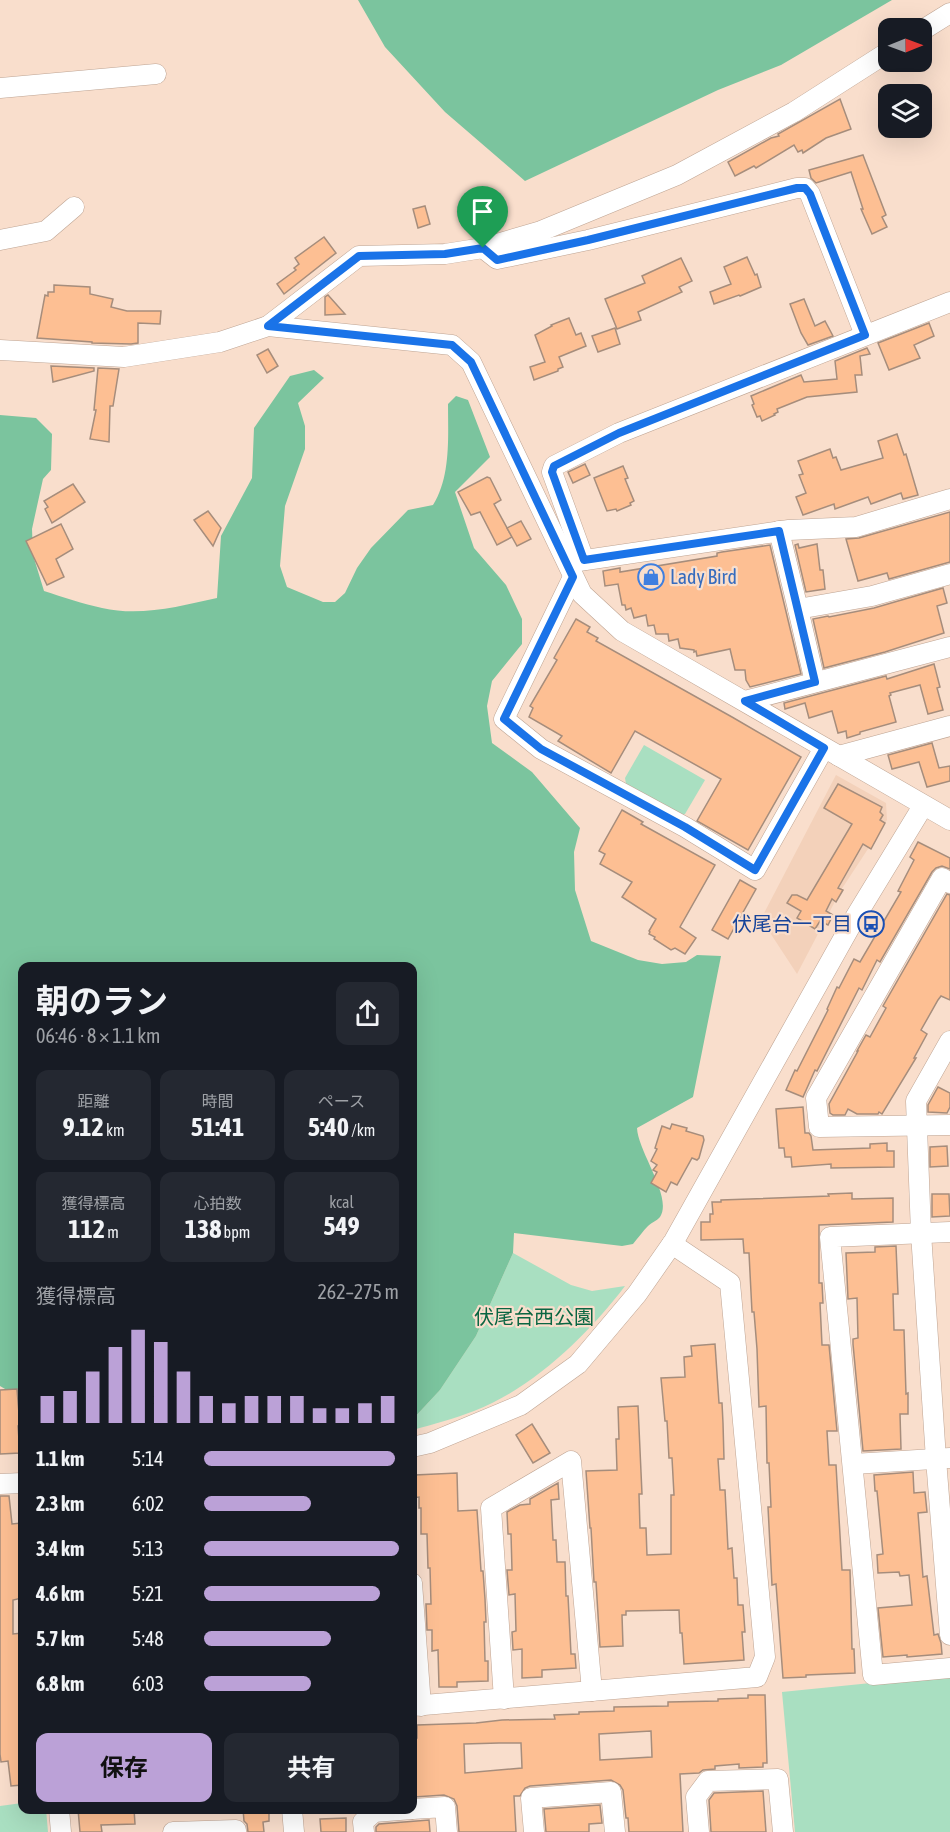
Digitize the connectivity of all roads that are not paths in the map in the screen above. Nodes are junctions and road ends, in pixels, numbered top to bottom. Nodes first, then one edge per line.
1 (950, 13) edge
2 (932, 24) edge
3 (878, 58) edge
4 (156, 74) dead end
5 (0, 88) edge
6 (74, 207) dead end
7 (0, 240) edge
8 (483, 248) junction
9 (950, 302) edge
10 (268, 326) junction
11 (865, 335) junction
12 (0, 350) edge
13 (950, 499) edge
14 (779, 531) junction
15 (575, 567) junction
16 (950, 574) edge
17 (798, 609) junction
18 (950, 647) edge
19 (815, 682) junction
20 (745, 701) junction
21 (950, 726) edge
22 (831, 752) junction
23 (950, 803) edge
24 (923, 806) junction
25 (950, 820) edge
26 (950, 883) edge
27 (950, 1041) edge
28 (950, 1125) edge
29 (917, 1126) junction
30 (950, 1232) edge
31 (921, 1233) junction
32 (672, 1244) junction
33 (417, 1446) edge
34 (943, 1458) edge
35 (853, 1464) junction
36 (18, 1483) edge
37 (0, 1484) edge
38 (950, 1635) edge
39 (950, 1668) edge
40 (592, 1691) junction
41 (504, 1699) junction
42 (417, 1706) edge
43 (417, 1809) edge
44 (59, 1814) edge
45 (292, 1814) edge
46 (372, 1814) edge
47 (61, 1832) edge
48 (173, 1832) edge
49 (236, 1832) edge
50 (294, 1832) edge
51 (364, 1832) edge
52 (447, 1832) edge
53 (534, 1832) edge
54 (615, 1832) edge
55 (699, 1832) edge
56 (783, 1832) edge

1 - 2 street
3 - 8 street
4 - 5 street
6 - 7 street
8 - 10 street
8 - 11 street
9 - 11 street
10 - 12 street
10 - 15 street
11 - 15 street
13 - 14 street
14 - 15 street
14 - 17 street
15 - 20 street
15 - 22 street
16 - 17 street
17 - 19 street
18 - 19 street
19 - 20 street
20 - 22 street
21 - 22 street
22 - 24 street
23 - 24 street
24 - 25 street
24 - 32 street
26 - 29 street
27 - 29 street
28 - 29 street
29 - 31 street
30 - 31 street
31 - 34 street
31 - 35 street
32 - 33 street
32 - 40 street
34 - 35 street
34 - 38 street
35 - 39 street
36 - 37 street
40 - 41 street
40 - 41 street
41 - 42 street
43 - 52 street
44 - 47 street
45 - 50 street
46 - 51 street
48 - 49 street
53 - 54 street
55 - 56 street

